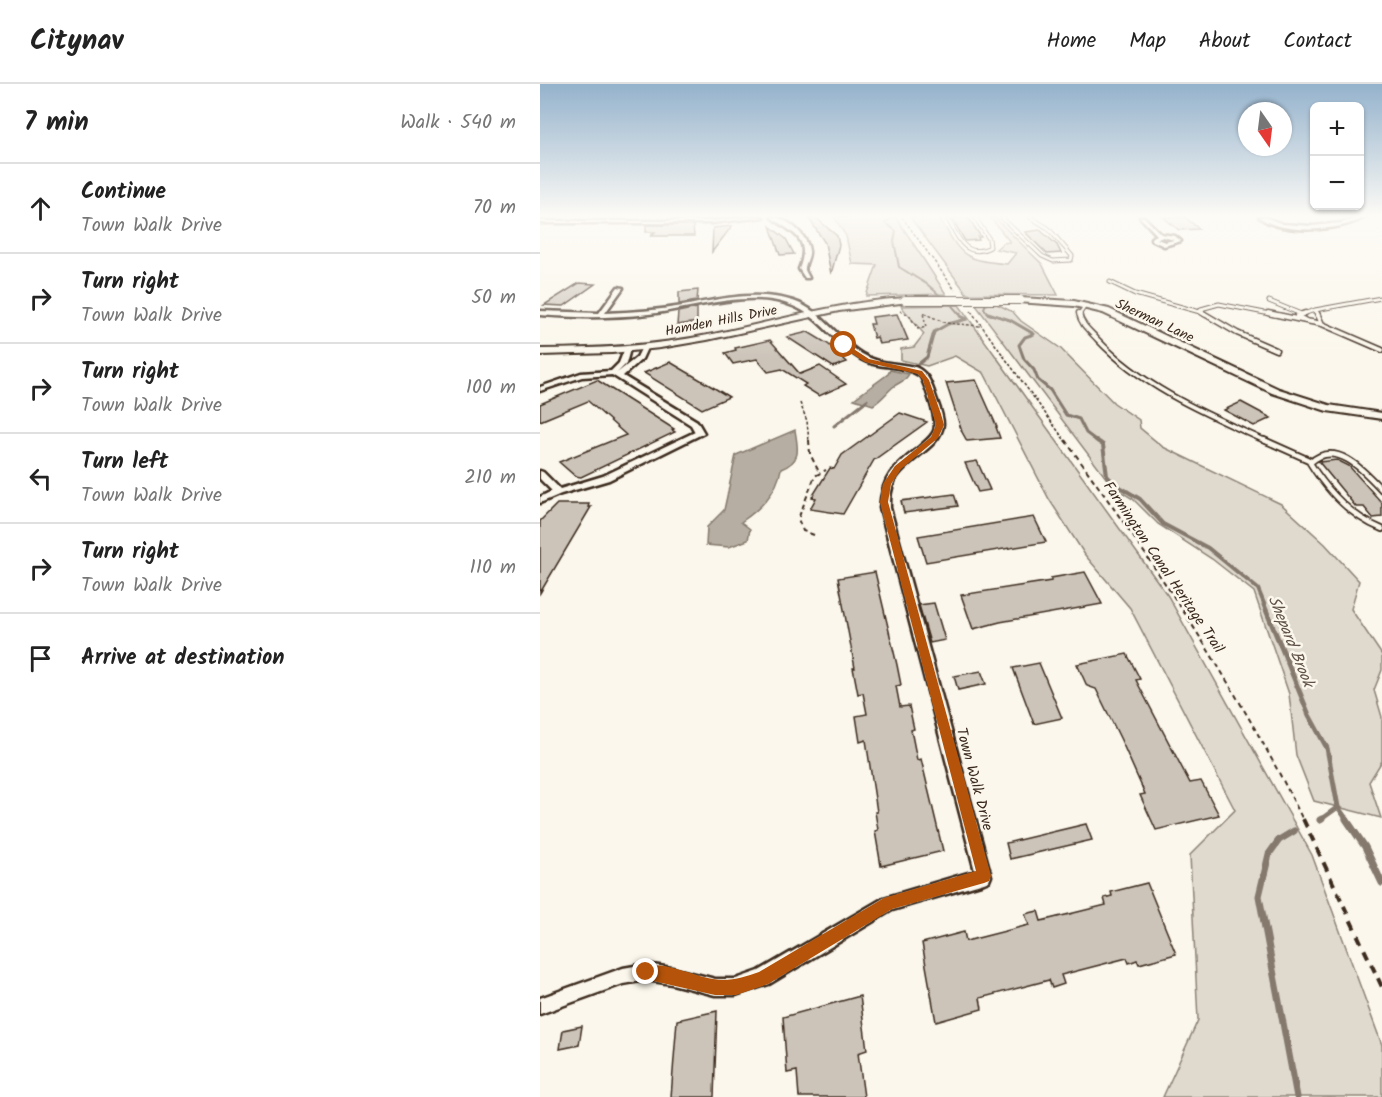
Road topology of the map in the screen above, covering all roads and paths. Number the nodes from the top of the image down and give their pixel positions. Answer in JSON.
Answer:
{"nodes":[{"id":1,"x":804,"y":264,"type":"edge"},
{"id":2,"x":936,"y":264,"type":"edge"},
{"id":3,"x":807,"y":277,"type":"dead end"},
{"id":4,"x":1110,"y":282,"type":"dead end"},
{"id":5,"x":620,"y":288,"type":"dead end"},
{"id":6,"x":958,"y":294,"type":"dead end"},
{"id":7,"x":1381,"y":298,"type":"edge"},
{"id":8,"x":905,"y":300,"type":"joint"},
{"id":9,"x":1269,"y":301,"type":"dead end"},
{"id":10,"x":966,"y":305,"type":"dead end"},
{"id":11,"x":1085,"y":306,"type":"junction"},
{"id":12,"x":895,"y":310,"type":"dead end"},
{"id":13,"x":1316,"y":310,"type":"junction"},
{"id":14,"x":1200,"y":312,"type":"junction"},
{"id":15,"x":540,"y":314,"type":"edge"},
{"id":16,"x":813,"y":314,"type":"junction"},
{"id":17,"x":1301,"y":314,"type":"junction"},
{"id":18,"x":601,"y":315,"type":"junction"},
{"id":19,"x":1306,"y":321,"type":"junction"},
{"id":20,"x":1322,"y":324,"type":"junction"},
{"id":21,"x":980,"y":326,"type":"junction"},
{"id":22,"x":644,"y":348,"type":"junction"},
{"id":23,"x":627,"y":349,"type":"junction"},
{"id":24,"x":1276,"y":350,"type":"dead end"},
{"id":25,"x":1382,"y":350,"type":"edge"},
{"id":26,"x":540,"y":352,"type":"edge"},
{"id":27,"x":616,"y":374,"type":"junction"},
{"id":28,"x":540,"y":389,"type":"edge"},
{"id":29,"x":800,"y":403,"type":"dead end"},
{"id":30,"x":1382,"y":416,"type":"edge"},
{"id":31,"x":1311,"y":461,"type":"junction"},
{"id":32,"x":826,"y":470,"type":"dead end"},
{"id":33,"x":819,"y":472,"type":"junction"},
{"id":34,"x":540,"y":474,"type":"edge"},
{"id":35,"x":1382,"y":490,"type":"edge"},
{"id":36,"x":558,"y":492,"type":"junction"},
{"id":37,"x":540,"y":500,"type":"edge"},
{"id":38,"x":1382,"y":529,"type":"edge"},
{"id":39,"x":814,"y":535,"type":"dead end"},
{"id":40,"x":1382,"y":987,"type":"edge"},
{"id":41,"x":540,"y":1006,"type":"edge"}],
"edges":[{"from":1,"to":3,"type":"street"},
{"from":2,"to":6,"type":"path"},
{"from":4,"to":14,"type":"lane"},
{"from":5,"to":18,"type":"street"},
{"from":7,"to":13,"type":"lane"},
{"from":8,"to":11,"type":"street","name":"Sherman Lane","bridge":true},
{"from":8,"to":16,"type":"street","name":"Hamden Hills Drive"},
{"from":9,"to":17,"type":"lane"},
{"from":10,"to":21,"type":"path","name":"Farmington Canal Heritage Trail"},
{"from":11,"to":30,"type":"street","name":"Sherman Lane"},
{"from":11,"to":31,"type":"lane"},
{"from":12,"to":21,"type":"path"},
{"from":13,"to":17,"type":"lane"},
{"from":13,"to":20,"type":"lane"},
{"from":14,"to":19,"type":"lane"},
{"from":14,"to":24,"type":"lane"},
{"from":15,"to":18,"type":"street"},
{"from":16,"to":18,"type":"street"},
{"from":16,"to":22,"type":"street","name":"Hamden Hills Drive"},
{"from":16,"to":41,"type":"street","name":"Town Walk Drive"},
{"from":17,"to":19,"type":"lane"},
{"from":19,"to":20,"type":"lane"},
{"from":20,"to":25,"type":"lane"},
{"from":21,"to":40,"type":"path","name":"Farmington Canal Heritage Trail"},
{"from":22,"to":23,"type":"street","name":"Hamden Hills Drive"},
{"from":22,"to":27,"type":"street"},
{"from":23,"to":26,"type":"street","name":"Hamden Hills Drive"},
{"from":23,"to":27,"type":"street"},
{"from":27,"to":28,"type":"street"},
{"from":27,"to":36,"type":"street"},
{"from":29,"to":33,"type":"path"},
{"from":31,"to":35,"type":"lane"},
{"from":31,"to":38,"type":"lane"},
{"from":32,"to":33,"type":"path"},
{"from":33,"to":39,"type":"path"},
{"from":34,"to":36,"type":"street"},
{"from":36,"to":37,"type":"street"}]}
